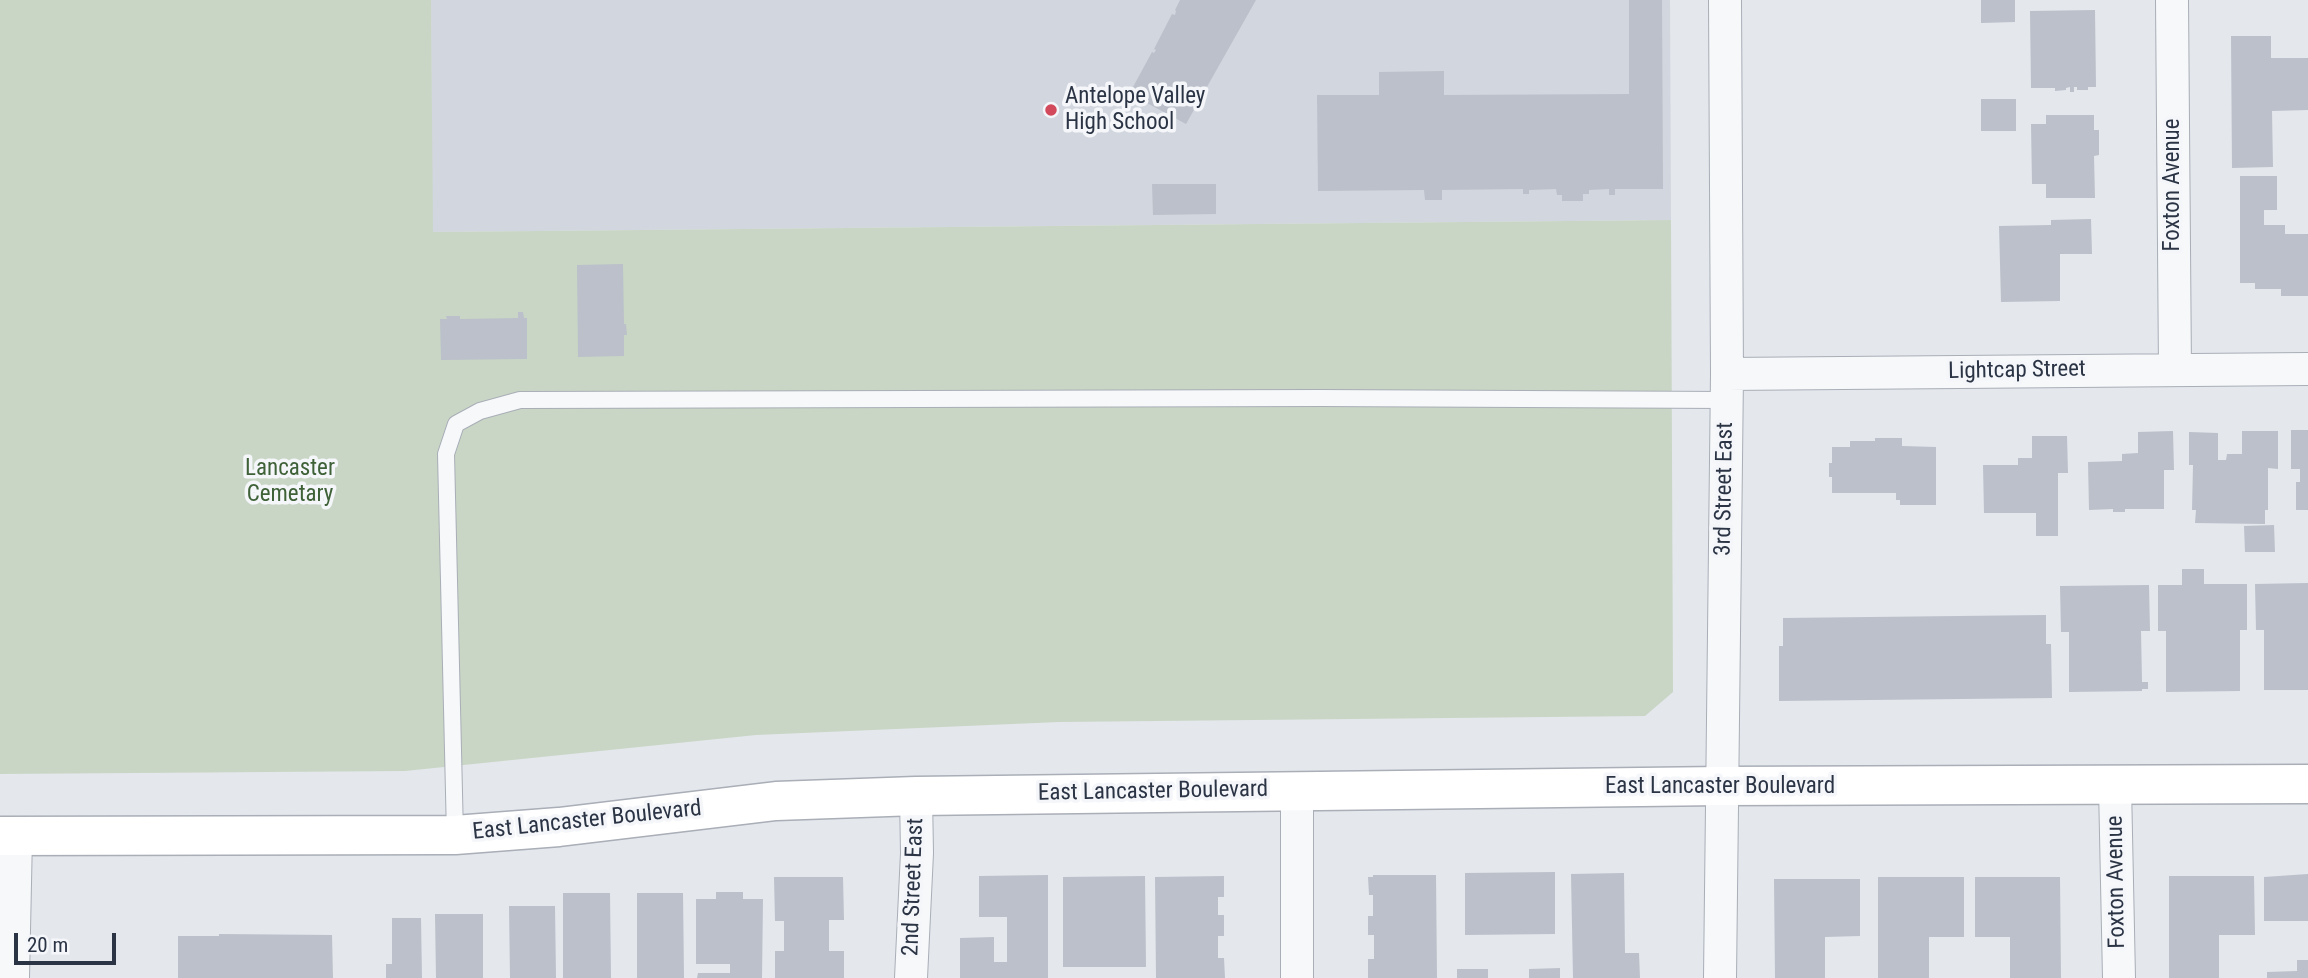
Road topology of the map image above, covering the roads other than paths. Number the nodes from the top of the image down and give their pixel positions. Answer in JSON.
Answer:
{"nodes":[{"id":1,"x":1725,"y":0,"type":"edge"},
{"id":2,"x":2172,"y":0,"type":"edge"},
{"id":3,"x":2308,"y":369,"type":"edge"},
{"id":4,"x":2175,"y":370,"type":"junction"},
{"id":5,"x":1726,"y":387,"type":"junction"},
{"id":6,"x":2308,"y":784,"type":"edge"},
{"id":7,"x":1721,"y":786,"type":"junction"},
{"id":8,"x":2115,"y":786,"type":"junction"},
{"id":9,"x":1297,"y":790,"type":"junction"},
{"id":10,"x":916,"y":796,"type":"junction"},
{"id":11,"x":455,"y":835,"type":"junction"},
{"id":12,"x":8,"y":836,"type":"edge"},
{"id":13,"x":13,"y":978,"type":"edge"},
{"id":14,"x":911,"y":978,"type":"edge"},
{"id":15,"x":1297,"y":978,"type":"edge"},
{"id":16,"x":1720,"y":978,"type":"edge"},
{"id":17,"x":2119,"y":978,"type":"edge"}],
"edges":[{"from":1,"to":5,"type":"street","name":"3rd Street East"},
{"from":2,"to":4,"type":"street","name":"Foxton Avenue"},
{"from":3,"to":4,"type":"street","name":"Lightcap Street"},
{"from":4,"to":5,"type":"street","name":"Lightcap Street"},
{"from":5,"to":7,"type":"street","name":"3rd Street East"},
{"from":5,"to":11,"type":"lane"},
{"from":6,"to":8,"type":"main road","name":"East Lancaster Boulevard"},
{"from":7,"to":8,"type":"main road","name":"East Lancaster Boulevard"},
{"from":7,"to":9,"type":"main road","name":"East Lancaster Boulevard"},
{"from":7,"to":16,"type":"street","name":"3rd Street East"},
{"from":8,"to":17,"type":"street","name":"Foxton Avenue"},
{"from":9,"to":10,"type":"main road","name":"East Lancaster Boulevard"},
{"from":9,"to":15,"type":"street"},
{"from":10,"to":11,"type":"main road","name":"East Lancaster Boulevard"},
{"from":10,"to":14,"type":"street","name":"2nd Street East"},
{"from":11,"to":12,"type":"main road","name":"East Lancaster Boulevard"},
{"from":12,"to":13,"type":"street"}]}
